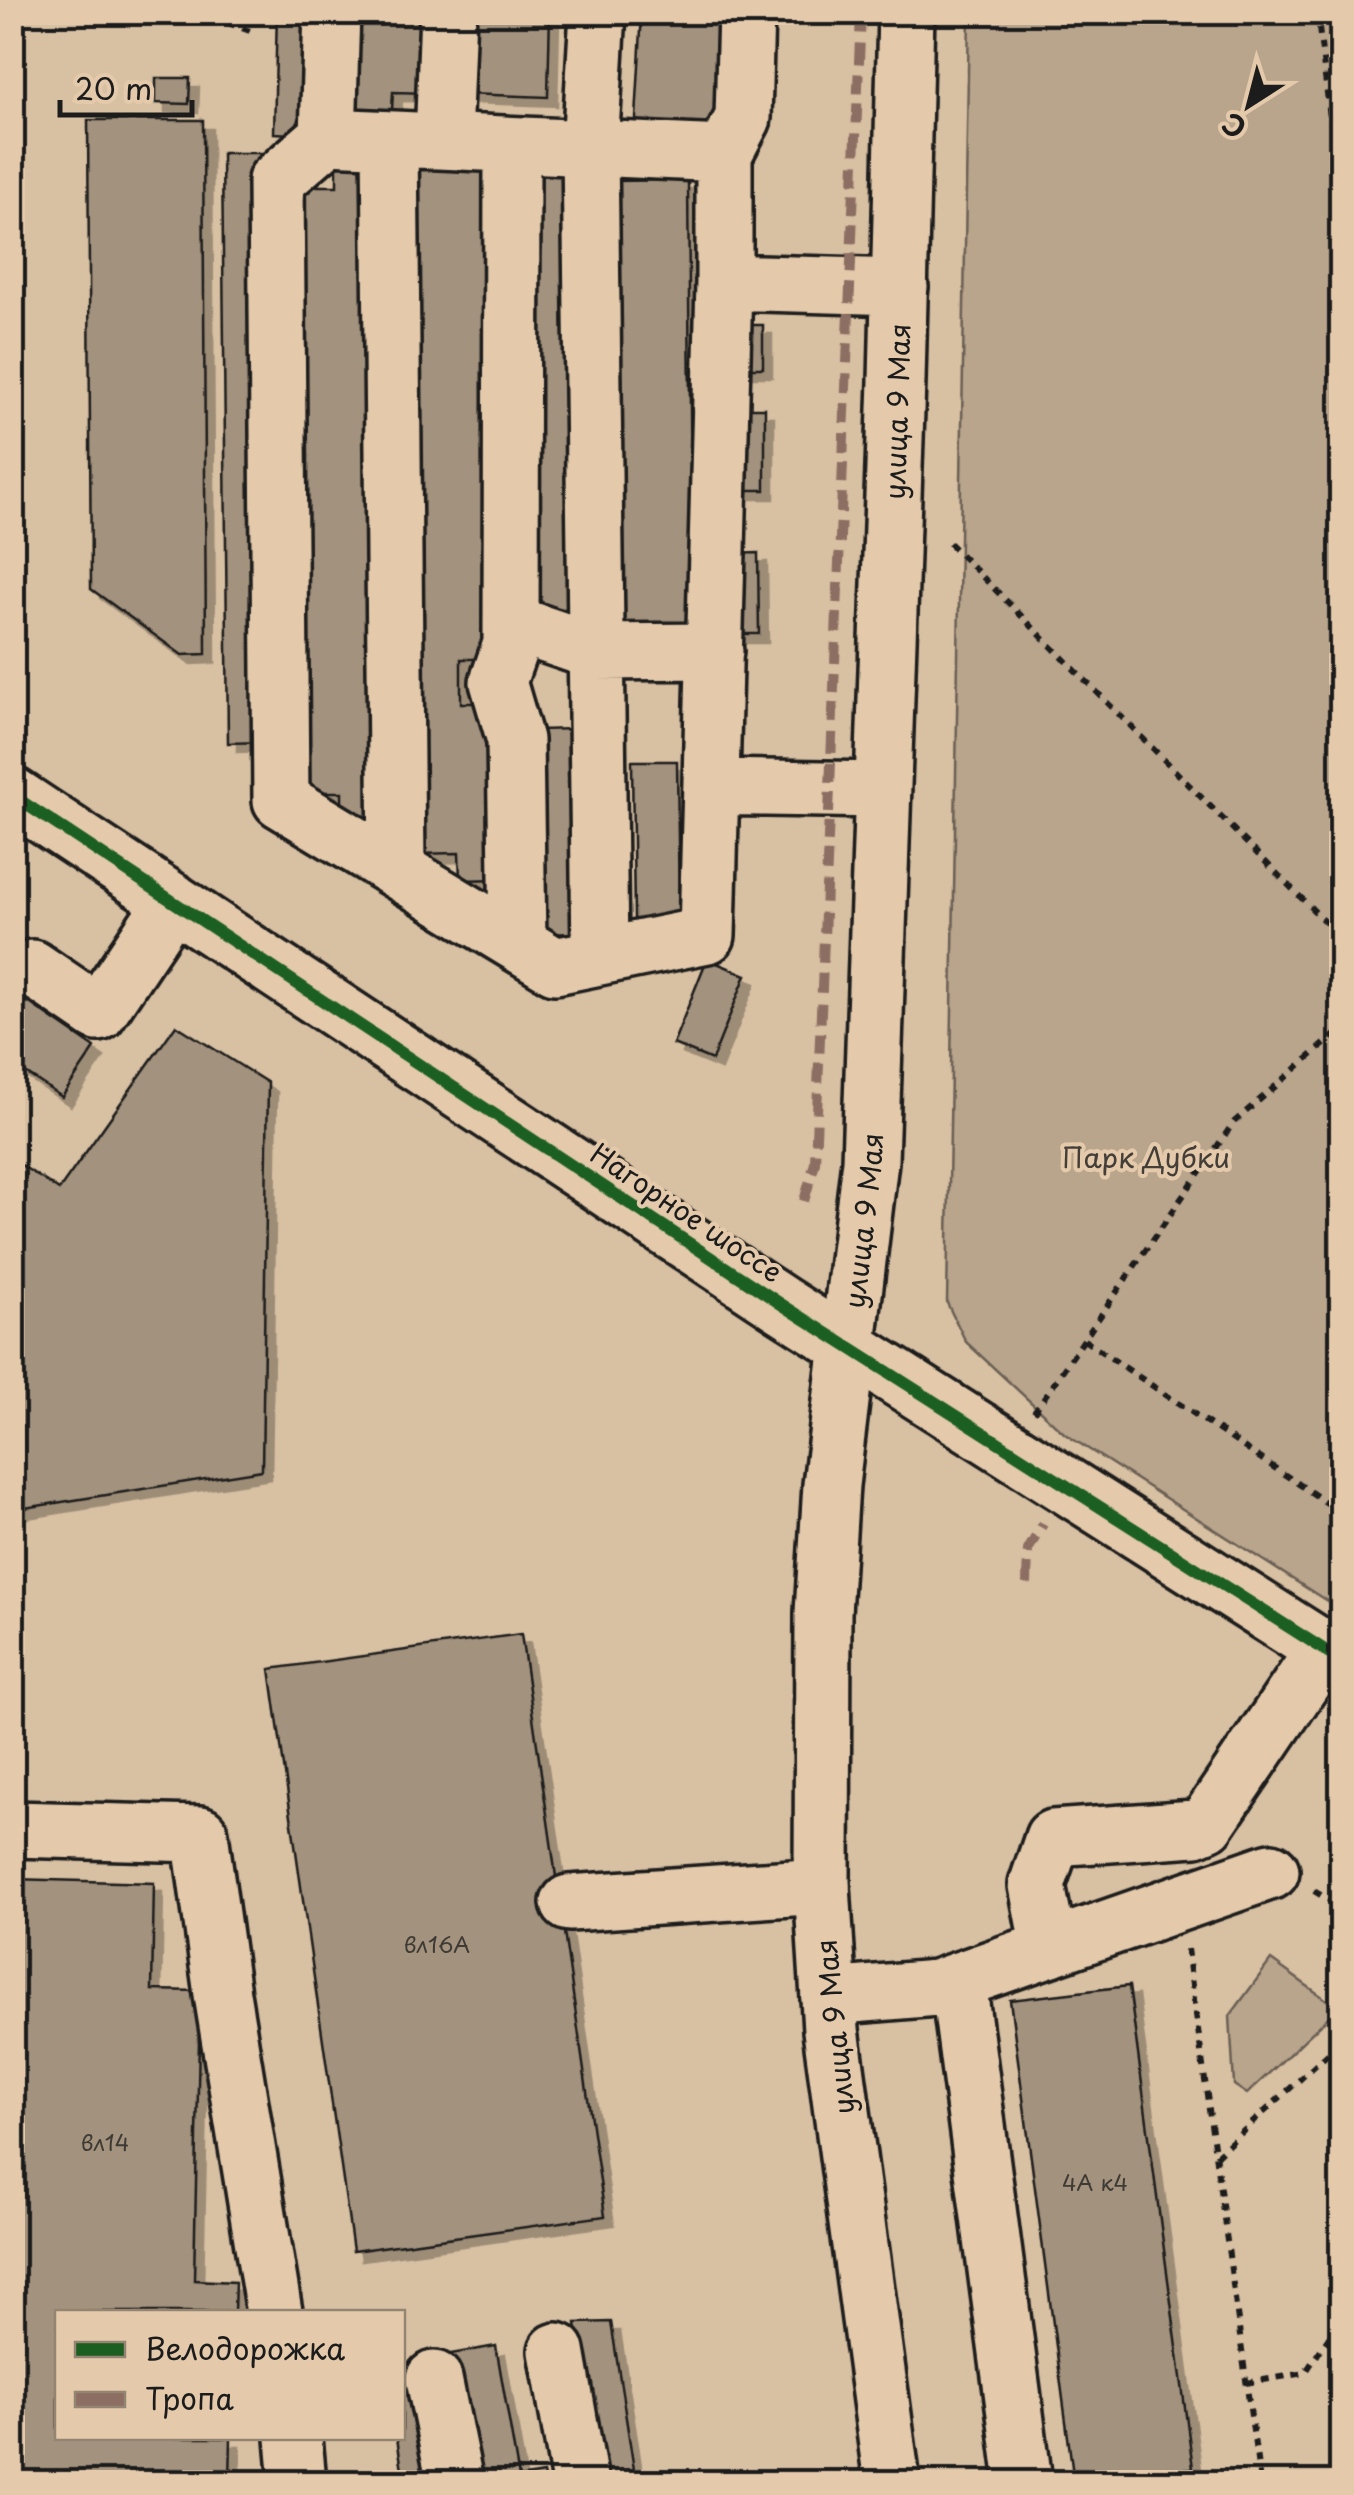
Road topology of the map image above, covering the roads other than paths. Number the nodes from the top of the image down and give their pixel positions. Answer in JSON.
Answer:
{"nodes":[{"id":1,"x":332,"y":12,"type":"edge"},
{"id":2,"x":448,"y":12,"type":"edge"},
{"id":3,"x":598,"y":12,"type":"edge"},
{"id":4,"x":746,"y":12,"type":"edge"},
{"id":5,"x":906,"y":12,"type":"edge"},
{"id":6,"x":328,"y":136,"type":"junction"},
{"id":7,"x":417,"y":140,"type":"junction"},
{"id":8,"x":512,"y":144,"type":"junction"},
{"id":9,"x":590,"y":148,"type":"junction"},
{"id":10,"x":724,"y":154,"type":"junction"},
{"id":11,"x":724,"y":282,"type":"junction"},
{"id":12,"x":900,"y":287,"type":"junction"},
{"id":13,"x":511,"y":623,"type":"junction"},
{"id":14,"x":715,"y":651,"type":"junction"},
{"id":15,"x":596,"y":652,"type":"junction"},
{"id":16,"x":711,"y":787,"type":"junction"},
{"id":17,"x":882,"y":790,"type":"junction"},
{"id":18,"x":12,"y":795,"type":"edge"},
{"id":19,"x":397,"y":870,"type":"junction"},
{"id":20,"x":172,"y":901,"type":"junction"},
{"id":21,"x":518,"y":943,"type":"junction"},
{"id":22,"x":600,"y":956,"type":"junction"},
{"id":23,"x":32,"y":968,"type":"dead end"},
{"id":24,"x":846,"y":1346,"type":"junction"},
{"id":25,"x":1333,"y":1655,"type":"edge"},
{"id":26,"x":12,"y":1829,"type":"edge"},
{"id":27,"x":1271,"y":1871,"type":"dead end"},
{"id":28,"x":822,"y":1886,"type":"junction"},
{"id":29,"x":570,"y":1902,"type":"dead end"},
{"id":30,"x":1049,"y":1949,"type":"junction"},
{"id":31,"x":958,"y":1981,"type":"junction"},
{"id":32,"x":829,"y":1998,"type":"junction"},
{"id":33,"x":274,"y":2310,"type":"edge"},
{"id":34,"x":557,"y":2351,"type":"dead end"},
{"id":35,"x":434,"y":2379,"type":"dead end"},
{"id":36,"x":294,"y":2440,"type":"edge"},
{"id":37,"x":298,"y":2482,"type":"edge"},
{"id":38,"x":454,"y":2482,"type":"edge"},
{"id":39,"x":580,"y":2482,"type":"edge"},
{"id":40,"x":892,"y":2482,"type":"edge"},
{"id":41,"x":1024,"y":2482,"type":"edge"}],
"edges":[{"from":1,"to":6,"type":"main road"},
{"from":2,"to":7,"type":"main road"},
{"from":3,"to":9,"type":"main road"},
{"from":4,"to":10,"type":"main road"},
{"from":5,"to":12,"type":"main road","name":"улица 9 Мая"},
{"from":6,"to":7,"type":"main road"},
{"from":6,"to":19,"type":"main road"},
{"from":7,"to":8,"type":"main road"},
{"from":7,"to":19,"type":"main road"},
{"from":8,"to":9,"type":"main road"},
{"from":8,"to":13,"type":"main road"},
{"from":9,"to":10,"type":"main road"},
{"from":9,"to":15,"type":"main road"},
{"from":10,"to":11,"type":"main road"},
{"from":11,"to":12,"type":"main road"},
{"from":11,"to":14,"type":"main road"},
{"from":12,"to":17,"type":"main road","name":"улица 9 Мая"},
{"from":13,"to":15,"type":"main road"},
{"from":13,"to":21,"type":"main road"},
{"from":14,"to":15,"type":"main road"},
{"from":14,"to":16,"type":"main road"},
{"from":15,"to":22,"type":"main road"},
{"from":16,"to":17,"type":"main road"},
{"from":16,"to":22,"type":"main road"},
{"from":17,"to":24,"type":"main road","name":"улица 9 Мая"},
{"from":18,"to":20,"type":"main road","name":"Нагорное шоссе"},
{"from":19,"to":21,"type":"main road"},
{"from":20,"to":23,"type":"main road"},
{"from":20,"to":24,"type":"main road","name":"Нагорное шоссе"},
{"from":21,"to":22,"type":"main road"},
{"from":24,"to":25,"type":"main road","name":"Нагорное шоссе"},
{"from":24,"to":28,"type":"main road","name":"улица 9 Мая"},
{"from":25,"to":30,"type":"main road"},
{"from":26,"to":33,"type":"main road"},
{"from":27,"to":30,"type":"main road"},
{"from":28,"to":29,"type":"main road"},
{"from":28,"to":32,"type":"main road","name":"улица 9 Мая"},
{"from":30,"to":31,"type":"main road"},
{"from":31,"to":32,"type":"main road"},
{"from":31,"to":41,"type":"main road"},
{"from":32,"to":40,"type":"main road","name":"улица 9 Мая"},
{"from":34,"to":39,"type":"main road"},
{"from":35,"to":38,"type":"main road"},
{"from":36,"to":37,"type":"main road"}]}
